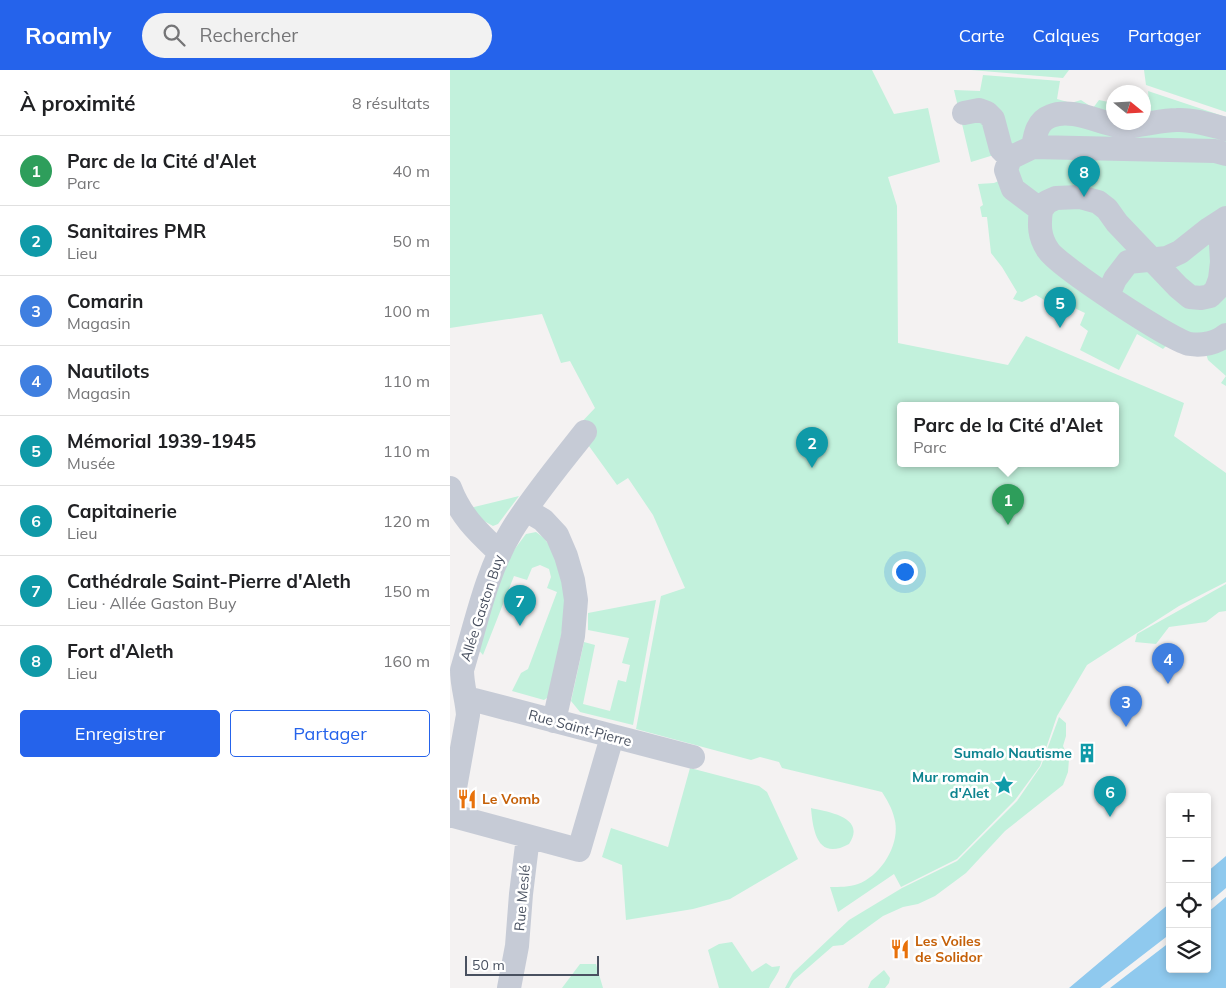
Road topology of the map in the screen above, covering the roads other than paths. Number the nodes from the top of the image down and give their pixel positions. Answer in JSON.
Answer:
{"nodes":[{"id":1,"x":964,"y":113,"type":"dead end"},
{"id":2,"x":1226,"y":129,"type":"edge"},
{"id":3,"x":1033,"y":147,"type":"junction"},
{"id":4,"x":1226,"y":154,"type":"edge"},
{"id":5,"x":1010,"y":158,"type":"junction"},
{"id":6,"x":1041,"y":210,"type":"junction"},
{"id":7,"x":1226,"y":218,"type":"edge"},
{"id":8,"x":1153,"y":260,"type":"junction"},
{"id":9,"x":1108,"y":295,"type":"junction"},
{"id":10,"x":1226,"y":335,"type":"edge"},
{"id":11,"x":584,"y":432,"type":"dead end"},
{"id":12,"x":450,"y":488,"type":"edge"},
{"id":13,"x":526,"y":510,"type":"junction"},
{"id":14,"x":500,"y":553,"type":"junction"},
{"id":15,"x":461,"y":692,"type":"edge"},
{"id":16,"x":554,"y":721,"type":"junction"},
{"id":17,"x":458,"y":732,"type":"edge"},
{"id":18,"x":612,"y":737,"type":"junction"},
{"id":19,"x":694,"y":758,"type":"dead end"},
{"id":20,"x":450,"y":816,"type":"edge"},
{"id":21,"x":528,"y":837,"type":"junction"},
{"id":22,"x":509,"y":988,"type":"edge"}],
"edges":[{"from":1,"to":5,"type":"street"},
{"from":2,"to":3,"type":"street"},
{"from":3,"to":4,"type":"street"},
{"from":3,"to":5,"type":"street"},
{"from":5,"to":6,"type":"street"},
{"from":6,"to":8,"type":"street"},
{"from":6,"to":9,"type":"street"},
{"from":7,"to":8,"type":"street"},
{"from":7,"to":8,"type":"street"},
{"from":8,"to":9,"type":"street"},
{"from":9,"to":10,"type":"street"},
{"from":11,"to":13,"type":"street","name":"Allée Gaston Buy"},
{"from":12,"to":14,"type":"street"},
{"from":13,"to":14,"type":"street","name":"Allée Gaston Buy"},
{"from":13,"to":16,"type":"street"},
{"from":14,"to":15,"type":"street","name":"Allée Gaston Buy"},
{"from":15,"to":16,"type":"street","name":"Rue Saint-Pierre"},
{"from":15,"to":17,"type":"street","name":"Allée Gaston Buy"},
{"from":16,"to":18,"type":"street","name":"Rue Saint-Pierre"},
{"from":17,"to":20,"type":"street","name":"Allée Gaston Buy"},
{"from":18,"to":19,"type":"street","name":"Rue Saint-Pierre"},
{"from":18,"to":21,"type":"street"},
{"from":20,"to":21,"type":"street"},
{"from":21,"to":22,"type":"street","name":"Rue Meslé"}]}
